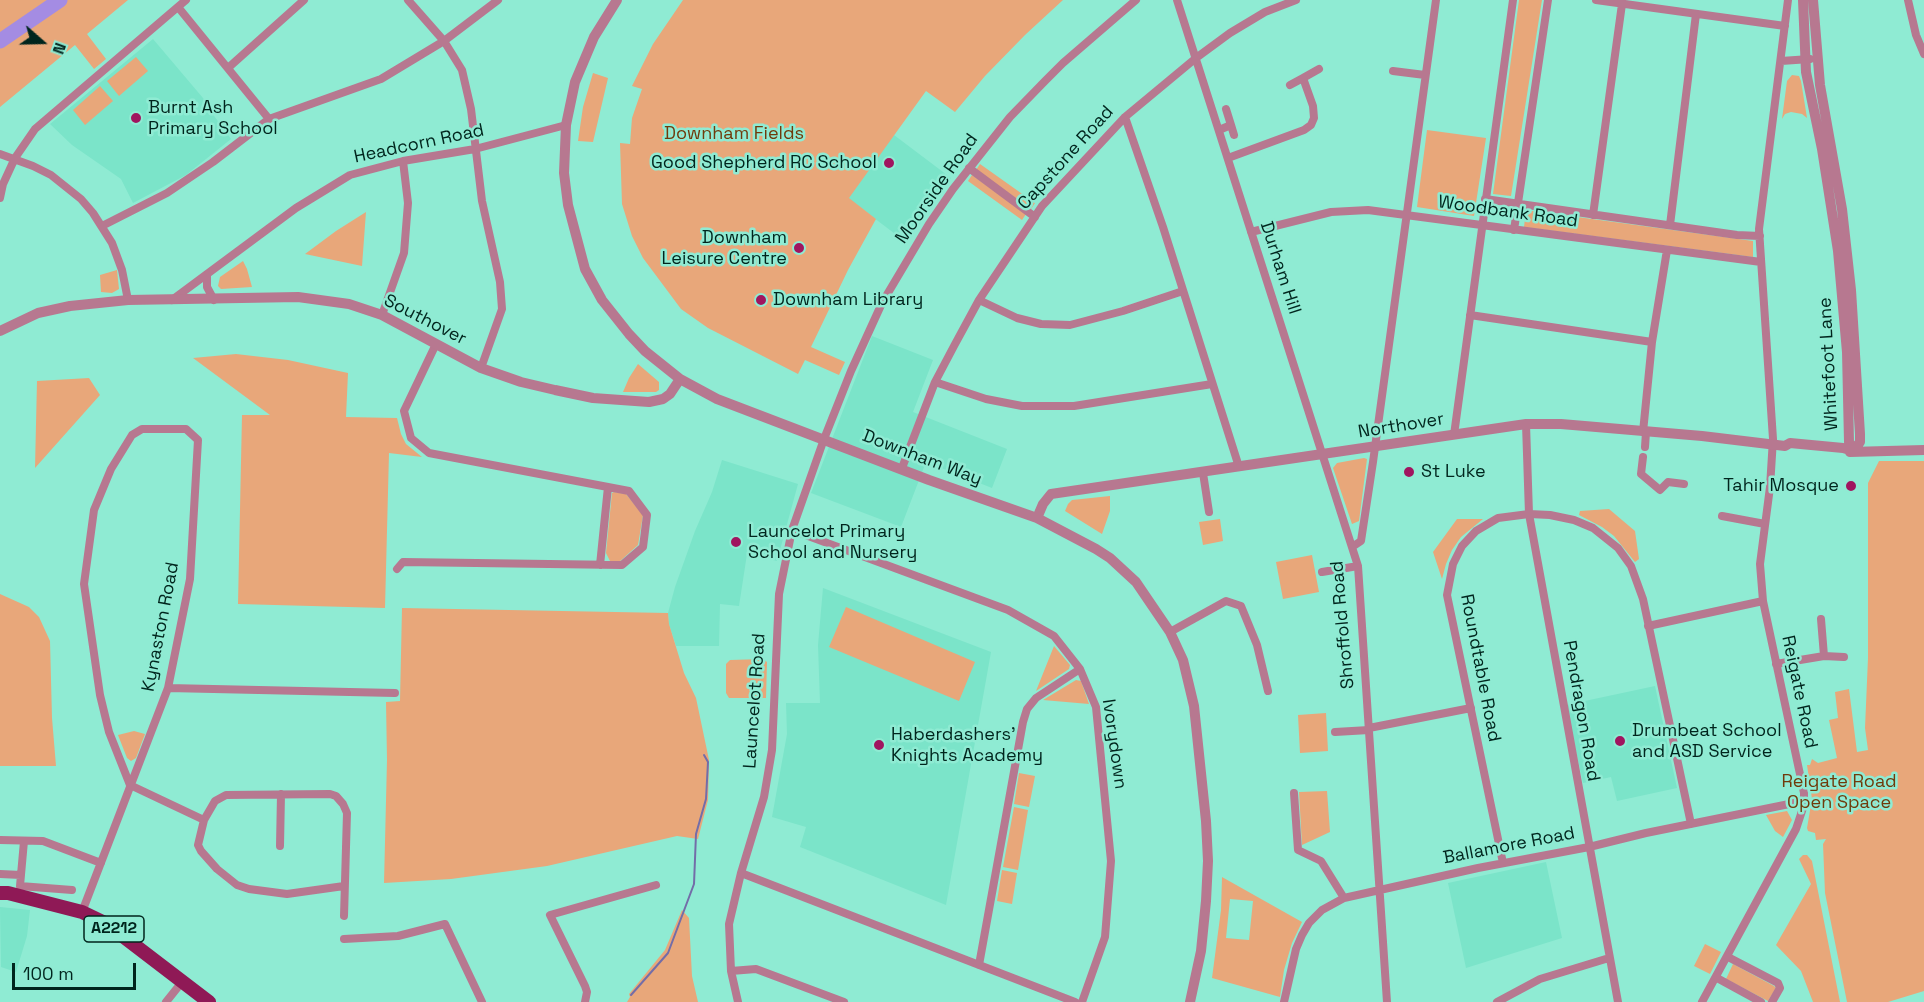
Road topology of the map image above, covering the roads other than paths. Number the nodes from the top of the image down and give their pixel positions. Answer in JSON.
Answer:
{"nodes":[{"id":1,"x":186,"y":0,"type":"edge"},
{"id":2,"x":304,"y":0,"type":"edge"},
{"id":3,"x":408,"y":0,"type":"edge"},
{"id":4,"x":498,"y":0,"type":"edge"},
{"id":5,"x":617,"y":0,"type":"edge"},
{"id":6,"x":1136,"y":0,"type":"edge"},
{"id":7,"x":1177,"y":0,"type":"edge"},
{"id":8,"x":1296,"y":0,"type":"edge"},
{"id":9,"x":1436,"y":0,"type":"edge"},
{"id":10,"x":1513,"y":0,"type":"edge"},
{"id":11,"x":1548,"y":0,"type":"edge"},
{"id":12,"x":1596,"y":0,"type":"edge"},
{"id":13,"x":1788,"y":0,"type":"edge"},
{"id":14,"x":1803,"y":0,"type":"edge"},
{"id":15,"x":1813,"y":0,"type":"edge"},
{"id":16,"x":1908,"y":0,"type":"edge"},
{"id":17,"x":1622,"y":4,"type":"junction"},
{"id":18,"x":178,"y":7,"type":"junction"},
{"id":19,"x":1696,"y":14,"type":"junction"},
{"id":20,"x":1785,"y":26,"type":"junction"},
{"id":21,"x":444,"y":41,"type":"junction"},
{"id":22,"x":1924,"y":54,"type":"edge"},
{"id":23,"x":1196,"y":58,"type":"junction"},
{"id":24,"x":1811,"y":59,"type":"junction"},
{"id":25,"x":1780,"y":61,"type":"junction"},
{"id":26,"x":228,"y":68,"type":"junction"},
{"id":27,"x":1319,"y":69,"type":"dead end"},
{"id":28,"x":1394,"y":71,"type":"dead end"},
{"id":29,"x":1425,"y":75,"type":"junction"},
{"id":30,"x":1303,"y":78,"type":"junction"},
{"id":31,"x":1290,"y":85,"type":"dead end"},
{"id":32,"x":1226,"y":109,"type":"dead end"},
{"id":33,"x":1125,"y":117,"type":"junction"},
{"id":34,"x":269,"y":119,"type":"junction"},
{"id":35,"x":566,"y":125,"type":"junction"},
{"id":36,"x":1231,"y":125,"type":"junction"},
{"id":37,"x":1219,"y":130,"type":"junction"},
{"id":38,"x":1234,"y":135,"type":"dead end"},
{"id":39,"x":475,"y":149,"type":"junction"},
{"id":40,"x":0,"y":154,"type":"edge"},
{"id":41,"x":15,"y":158,"type":"junction"},
{"id":42,"x":1228,"y":158,"type":"junction"},
{"id":43,"x":403,"y":161,"type":"junction"},
{"id":44,"x":969,"y":168,"type":"junction"},
{"id":45,"x":0,"y":198,"type":"edge"},
{"id":46,"x":1485,"y":199,"type":"junction"},
{"id":47,"x":1518,"y":204,"type":"junction"},
{"id":48,"x":1406,"y":215,"type":"junction"},
{"id":49,"x":1593,"y":215,"type":"junction"},
{"id":50,"x":1035,"y":216,"type":"junction"},
{"id":51,"x":1481,"y":225,"type":"junction"},
{"id":52,"x":1670,"y":225,"type":"junction"},
{"id":53,"x":102,"y":226,"type":"junction"},
{"id":54,"x":1514,"y":230,"type":"junction"},
{"id":55,"x":1251,"y":232,"type":"junction"},
{"id":56,"x":1760,"y":236,"type":"junction"},
{"id":57,"x":1667,"y":250,"type":"junction"},
{"id":58,"x":1761,"y":262,"type":"junction"},
{"id":59,"x":207,"y":275,"type":"junction"},
{"id":60,"x":1183,"y":291,"type":"junction"},
{"id":61,"x":128,"y":300,"type":"junction"},
{"id":62,"x":214,"y":300,"type":"junction"},
{"id":63,"x":979,"y":300,"type":"junction"},
{"id":64,"x":171,"y":301,"type":"junction"},
{"id":65,"x":382,"y":315,"type":"junction"},
{"id":66,"x":1470,"y":315,"type":"junction"},
{"id":67,"x":0,"y":331,"type":"edge"},
{"id":68,"x":1652,"y":342,"type":"junction"},
{"id":69,"x":436,"y":344,"type":"junction"},
{"id":70,"x":481,"y":368,"type":"junction"},
{"id":71,"x":680,"y":379,"type":"junction"},
{"id":72,"x":935,"y":382,"type":"junction"},
{"id":73,"x":1212,"y":384,"type":"junction"},
{"id":74,"x":1526,"y":424,"type":"junction"},
{"id":75,"x":1645,"y":432,"type":"junction"},
{"id":76,"x":1454,"y":435,"type":"junction"},
{"id":77,"x":824,"y":439,"type":"junction"},
{"id":78,"x":1773,"y":445,"type":"junction"},
{"id":79,"x":1374,"y":447,"type":"junction"},
{"id":80,"x":1645,"y":447,"type":"dead end"},
{"id":81,"x":1924,"y":450,"type":"edge"},
{"id":82,"x":1853,"y":452,"type":"junction"},
{"id":83,"x":1323,"y":455,"type":"junction"},
{"id":84,"x":1643,"y":457,"type":"dead end"},
{"id":85,"x":1239,"y":467,"type":"junction"},
{"id":86,"x":902,"y":468,"type":"junction"},
{"id":87,"x":1203,"y":473,"type":"junction"},
{"id":88,"x":1684,"y":484,"type":"dead end"},
{"id":89,"x":608,"y":487,"type":"junction"},
{"id":90,"x":1209,"y":512,"type":"dead end"},
{"id":91,"x":1528,"y":514,"type":"junction"},
{"id":92,"x":1722,"y":516,"type":"dead end"},
{"id":93,"x":1036,"y":518,"type":"junction"},
{"id":94,"x":1765,"y":524,"type":"junction"},
{"id":95,"x":792,"y":530,"type":"junction"},
{"id":96,"x":1352,"y":547,"type":"junction"},
{"id":97,"x":600,"y":565,"type":"junction"},
{"id":98,"x":1358,"y":566,"type":"junction"},
{"id":99,"x":397,"y":569,"type":"dead end"},
{"id":100,"x":1322,"y":572,"type":"dead end"},
{"id":101,"x":1763,"y":601,"type":"junction"},
{"id":102,"x":1821,"y":619,"type":"dead end"},
{"id":103,"x":1648,"y":626,"type":"junction"},
{"id":104,"x":1170,"y":632,"type":"junction"},
{"id":105,"x":1824,"y":656,"type":"junction"},
{"id":106,"x":1844,"y":657,"type":"dead end"},
{"id":107,"x":1776,"y":664,"type":"junction"},
{"id":108,"x":1080,"y":669,"type":"junction"},
{"id":109,"x":168,"y":688,"type":"junction"},
{"id":110,"x":1268,"y":691,"type":"dead end"},
{"id":111,"x":395,"y":693,"type":"dead end"},
{"id":112,"x":1470,"y":708,"type":"junction"},
{"id":113,"x":1369,"y":729,"type":"junction"},
{"id":114,"x":1335,"y":732,"type":"dead end"},
{"id":115,"x":130,"y":785,"type":"junction"},
{"id":116,"x":1294,"y":793,"type":"dead end"},
{"id":117,"x":280,"y":794,"type":"junction"},
{"id":118,"x":1804,"y":801,"type":"junction"},
{"id":119,"x":204,"y":820,"type":"junction"},
{"id":120,"x":1690,"y":824,"type":"junction"},
{"id":121,"x":0,"y":840,"type":"edge"},
{"id":122,"x":24,"y":841,"type":"junction"},
{"id":123,"x":280,"y":846,"type":"dead end"},
{"id":124,"x":1589,"y":847,"type":"junction"},
{"id":125,"x":101,"y":863,"type":"junction"},
{"id":126,"x":1503,"y":863,"type":"junction"},
{"id":127,"x":741,"y":873,"type":"junction"},
{"id":128,"x":0,"y":874,"type":"edge"},
{"id":129,"x":21,"y":875,"type":"junction"},
{"id":130,"x":656,"y":885,"type":"dead end"},
{"id":131,"x":344,"y":886,"type":"junction"},
{"id":132,"x":72,"y":890,"type":"dead end"},
{"id":133,"x":1379,"y":891,"type":"junction"},
{"id":134,"x":0,"y":893,"type":"edge"},
{"id":135,"x":1344,"y":898,"type":"junction"},
{"id":136,"x":82,"y":912,"type":"junction"},
{"id":137,"x":344,"y":916,"type":"dead end"},
{"id":138,"x":344,"y":939,"type":"dead end"},
{"id":139,"x":1728,"y":957,"type":"junction"},
{"id":140,"x":1609,"y":958,"type":"junction"},
{"id":141,"x":980,"y":965,"type":"junction"},
{"id":142,"x":731,"y":971,"type":"junction"},
{"id":143,"x":1717,"y":978,"type":"junction"},
{"id":144,"x":182,"y":982,"type":"junction"},
{"id":145,"x":166,"y":1002,"type":"edge"},
{"id":146,"x":209,"y":1002,"type":"edge"},
{"id":147,"x":482,"y":1002,"type":"edge"},
{"id":148,"x":585,"y":1002,"type":"edge"},
{"id":149,"x":738,"y":1002,"type":"edge"},
{"id":150,"x":844,"y":1002,"type":"edge"},
{"id":151,"x":1075,"y":1002,"type":"edge"},
{"id":152,"x":1082,"y":1002,"type":"edge"},
{"id":153,"x":1190,"y":1002,"type":"edge"},
{"id":154,"x":1284,"y":1002,"type":"edge"},
{"id":155,"x":1387,"y":1002,"type":"edge"},
{"id":156,"x":1497,"y":1002,"type":"edge"},
{"id":157,"x":1618,"y":1002,"type":"edge"},
{"id":158,"x":1702,"y":1002,"type":"edge"},
{"id":159,"x":1761,"y":1002,"type":"edge"},
{"id":160,"x":1772,"y":1002,"type":"edge"}],
"edges":[{"from":1,"to":18,"type":"street"},
{"from":2,"to":26,"type":"street"},
{"from":3,"to":21,"type":"street"},
{"from":4,"to":21,"type":"street"},
{"from":5,"to":35,"type":"street","name":"Downham Way"},
{"from":6,"to":44,"type":"street","name":"Moorside Road"},
{"from":7,"to":23,"type":"street","name":"Durham Hill"},
{"from":8,"to":23,"type":"street","name":"Capstone Road"},
{"from":9,"to":29,"type":"street","name":"Shroffold Road"},
{"from":10,"to":46,"type":"street"},
{"from":11,"to":47,"type":"street"},
{"from":12,"to":17,"type":"street"},
{"from":13,"to":20,"type":"street","name":"Reigate Road"},
{"from":14,"to":24,"type":"street","name":"Whitefoot Lane"},
{"from":15,"to":24,"type":"street","name":"Whitefoot Lane"},
{"from":16,"to":22,"type":"street"},
{"from":17,"to":19,"type":"street"},
{"from":17,"to":49,"type":"street"},
{"from":18,"to":26,"type":"street"},
{"from":18,"to":41,"type":"street"},
{"from":19,"to":20,"type":"street"},
{"from":19,"to":52,"type":"street"},
{"from":20,"to":25,"type":"street","name":"Reigate Road"},
{"from":21,"to":34,"type":"street"},
{"from":21,"to":39,"type":"street"},
{"from":23,"to":33,"type":"street","name":"Capstone Road"},
{"from":23,"to":37,"type":"street","name":"Durham Hill"},
{"from":24,"to":25,"type":"street"},
{"from":24,"to":82,"type":"street","name":"Whitefoot Lane"},
{"from":25,"to":56,"type":"street","name":"Reigate Road"},
{"from":26,"to":34,"type":"street"},
{"from":27,"to":30,"type":"street"},
{"from":28,"to":29,"type":"street"},
{"from":29,"to":48,"type":"street","name":"Shroffold Road"},
{"from":30,"to":31,"type":"street"},
{"from":30,"to":42,"type":"street"},
{"from":32,"to":36,"type":"street"},
{"from":33,"to":50,"type":"street","name":"Capstone Road"},
{"from":33,"to":60,"type":"street"},
{"from":34,"to":53,"type":"street"},
{"from":35,"to":39,"type":"street","name":"Headcorn Road"},
{"from":35,"to":71,"type":"street","name":"Downham Way"},
{"from":36,"to":37,"type":"street"},
{"from":36,"to":38,"type":"street"},
{"from":37,"to":42,"type":"street","name":"Durham Hill"},
{"from":39,"to":43,"type":"street","name":"Headcorn Road"},
{"from":39,"to":70,"type":"street"},
{"from":40,"to":41,"type":"street"},
{"from":41,"to":45,"type":"street"},
{"from":41,"to":53,"type":"street"},
{"from":42,"to":55,"type":"street","name":"Durham Hill"},
{"from":43,"to":59,"type":"street","name":"Headcorn Road"},
{"from":43,"to":65,"type":"street"},
{"from":44,"to":50,"type":"street"},
{"from":44,"to":77,"type":"street","name":"Moorside Road"},
{"from":46,"to":47,"type":"street","name":"Woodbank Road"},
{"from":46,"to":51,"type":"street"},
{"from":47,"to":49,"type":"street","name":"Woodbank Road"},
{"from":47,"to":54,"type":"street"},
{"from":48,"to":51,"type":"street","name":"Woodbank Road"},
{"from":48,"to":55,"type":"street","name":"Woodbank Road"},
{"from":48,"to":79,"type":"street","name":"Shroffold Road"},
{"from":49,"to":52,"type":"street","name":"Woodbank Road"},
{"from":50,"to":63,"type":"street","name":"Capstone Road"},
{"from":51,"to":54,"type":"street","name":"Woodbank Road"},
{"from":51,"to":66,"type":"street"},
{"from":52,"to":56,"type":"street","name":"Woodbank Road"},
{"from":53,"to":61,"type":"street"},
{"from":54,"to":57,"type":"street","name":"Woodbank Road"},
{"from":55,"to":83,"type":"street","name":"Durham Hill"},
{"from":56,"to":58,"type":"street","name":"Reigate Road"},
{"from":57,"to":58,"type":"street","name":"Woodbank Road"},
{"from":57,"to":68,"type":"street"},
{"from":58,"to":78,"type":"street","name":"Reigate Road"},
{"from":59,"to":62,"type":"street"},
{"from":59,"to":64,"type":"street","name":"Headcorn Road"},
{"from":60,"to":63,"type":"street"},
{"from":60,"to":73,"type":"street"},
{"from":61,"to":64,"type":"street","name":"Southover"},
{"from":61,"to":67,"type":"street","name":"Southover"},
{"from":62,"to":64,"type":"street","name":"Southover"},
{"from":62,"to":65,"type":"street","name":"Southover"},
{"from":63,"to":72,"type":"street","name":"Capstone Road"},
{"from":65,"to":69,"type":"street","name":"Southover"},
{"from":66,"to":68,"type":"street"},
{"from":66,"to":76,"type":"street"},
{"from":68,"to":75,"type":"street"},
{"from":69,"to":70,"type":"street","name":"Southover"},
{"from":69,"to":89,"type":"street"},
{"from":70,"to":71,"type":"street","name":"Southover"},
{"from":71,"to":77,"type":"street","name":"Downham Way"},
{"from":72,"to":73,"type":"street"},
{"from":72,"to":86,"type":"street","name":"Capstone Road"},
{"from":73,"to":85,"type":"street"},
{"from":74,"to":75,"type":"street","name":"Northover"},
{"from":74,"to":76,"type":"street","name":"Northover"},
{"from":74,"to":91,"type":"street","name":"Pendragon Road"},
{"from":75,"to":78,"type":"street","name":"Northover"},
{"from":75,"to":80,"type":"street"},
{"from":76,"to":79,"type":"street","name":"Northover"},
{"from":77,"to":86,"type":"street","name":"Downham Way"},
{"from":77,"to":95,"type":"street","name":"Launcelot Road"},
{"from":78,"to":82,"type":"street","name":"Northover"},
{"from":78,"to":94,"type":"street","name":"Reigate Road"},
{"from":79,"to":83,"type":"street","name":"Northover"},
{"from":79,"to":96,"type":"street","name":"Shroffold Road"},
{"from":81,"to":82,"type":"street","name":"Northover"},
{"from":83,"to":85,"type":"street","name":"Northover"},
{"from":83,"to":96,"type":"street","name":"Durham Hill"},
{"from":84,"to":88,"type":"street"},
{"from":85,"to":87,"type":"street","name":"Northover"},
{"from":86,"to":93,"type":"street","name":"Downham Way"},
{"from":87,"to":90,"type":"street"},
{"from":87,"to":93,"type":"street","name":"Northover"},
{"from":89,"to":97,"type":"street"},
{"from":89,"to":97,"type":"street"},
{"from":91,"to":103,"type":"street","name":"Roundtable Road"},
{"from":91,"to":112,"type":"street","name":"Roundtable Road"},
{"from":91,"to":124,"type":"street","name":"Pendragon Road"},
{"from":92,"to":94,"type":"street"},
{"from":93,"to":104,"type":"street","name":"Downham Way"},
{"from":94,"to":101,"type":"street","name":"Reigate Road"},
{"from":95,"to":108,"type":"street","name":"Ivorydown"},
{"from":95,"to":127,"type":"street","name":"Launcelot Road"},
{"from":96,"to":98,"type":"street","name":"Shroffold Road"},
{"from":97,"to":99,"type":"street"},
{"from":98,"to":100,"type":"street"},
{"from":98,"to":113,"type":"street","name":"Shroffold Road"},
{"from":101,"to":103,"type":"street"},
{"from":101,"to":107,"type":"street","name":"Reigate Road"},
{"from":102,"to":105,"type":"street"},
{"from":103,"to":120,"type":"street","name":"Roundtable Road"},
{"from":104,"to":110,"type":"street"},
{"from":104,"to":153,"type":"street","name":"Downham Way"},
{"from":105,"to":106,"type":"street"},
{"from":105,"to":107,"type":"street"},
{"from":107,"to":118,"type":"street","name":"Reigate Road"},
{"from":108,"to":141,"type":"street"},
{"from":108,"to":152,"type":"street","name":"Ivorydown"},
{"from":109,"to":111,"type":"street"},
{"from":109,"to":115,"type":"street","name":"Kynaston Road"},
{"from":109,"to":115,"type":"street","name":"Kynaston Road"},
{"from":112,"to":113,"type":"street"},
{"from":112,"to":126,"type":"street","name":"Roundtable Road"},
{"from":113,"to":114,"type":"street"},
{"from":113,"to":133,"type":"street","name":"Shroffold Road"},
{"from":115,"to":119,"type":"street"},
{"from":115,"to":125,"type":"street","name":"Kynaston Road"},
{"from":116,"to":135,"type":"street"},
{"from":117,"to":119,"type":"street"},
{"from":117,"to":123,"type":"street"},
{"from":117,"to":131,"type":"street"},
{"from":118,"to":120,"type":"street","name":"Ballamore Road"},
{"from":118,"to":139,"type":"street","name":"Reigate Road"},
{"from":119,"to":131,"type":"street"},
{"from":120,"to":124,"type":"street","name":"Ballamore Road"},
{"from":121,"to":122,"type":"street"},
{"from":122,"to":125,"type":"street"},
{"from":122,"to":129,"type":"street"},
{"from":124,"to":126,"type":"street","name":"Ballamore Road"},
{"from":124,"to":140,"type":"street","name":"Pendragon Road"},
{"from":125,"to":136,"type":"street","name":"Kynaston Road"},
{"from":126,"to":133,"type":"street","name":"Ballamore Road"},
{"from":127,"to":141,"type":"street"},
{"from":127,"to":142,"type":"street","name":"Launcelot Road"},
{"from":128,"to":129,"type":"street"},
{"from":129,"to":132,"type":"street"},
{"from":130,"to":148,"type":"street"},
{"from":131,"to":137,"type":"street"},
{"from":133,"to":135,"type":"street","name":"Ballamore Road"},
{"from":133,"to":155,"type":"street","name":"Shroffold Road"},
{"from":134,"to":136,"type":"main road","number":"A2212"},
{"from":135,"to":154,"type":"street","name":"Ballamore Road"},
{"from":136,"to":144,"type":"main road","number":"A2212"},
{"from":138,"to":147,"type":"street"},
{"from":139,"to":143,"type":"street","name":"Reigate Road"},
{"from":139,"to":160,"type":"street"},
{"from":140,"to":156,"type":"street"},
{"from":140,"to":157,"type":"street","name":"Pendragon Road"},
{"from":141,"to":151,"type":"street"},
{"from":142,"to":149,"type":"street","name":"Launcelot Road"},
{"from":142,"to":150,"type":"street"},
{"from":143,"to":158,"type":"street","name":"Reigate Road"},
{"from":143,"to":159,"type":"street"},
{"from":144,"to":145,"type":"street"},
{"from":144,"to":146,"type":"main road","number":"A2212"}]}
